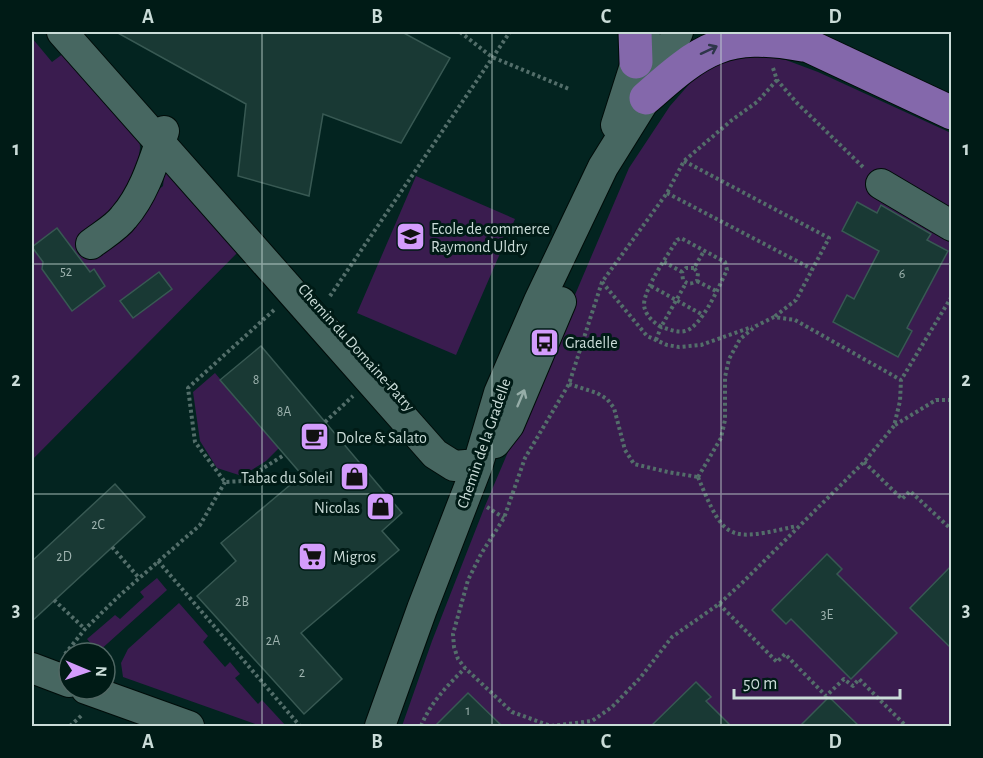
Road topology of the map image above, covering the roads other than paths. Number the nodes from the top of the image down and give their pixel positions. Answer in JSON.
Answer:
{"nodes":[{"id":1,"x":62,"y":32,"type":"edge"},
{"id":2,"x":77,"y":32,"type":"edge"},
{"id":3,"x":649,"y":32,"type":"edge"},
{"id":4,"x":678,"y":32,"type":"edge"},
{"id":5,"x":636,"y":47,"type":"edge"},
{"id":6,"x":774,"y":47,"type":"edge"},
{"id":7,"x":811,"y":47,"type":"junction"},
{"id":8,"x":646,"y":98,"type":"junction"},
{"id":9,"x":951,"y":113,"type":"edge"},
{"id":10,"x":162,"y":137,"type":"junction"},
{"id":11,"x":603,"y":167,"type":"junction"},
{"id":12,"x":881,"y":184,"type":"road end"},
{"id":13,"x":951,"y":226,"type":"edge"},
{"id":14,"x":90,"y":244,"type":"dead end"},
{"id":15,"x":478,"y":464,"type":"junction"},
{"id":16,"x":32,"y":668,"type":"edge"},
{"id":17,"x":57,"y":670,"type":"edge"},
{"id":18,"x":107,"y":701,"type":"edge"},
{"id":19,"x":138,"y":719,"type":"edge"},
{"id":20,"x":189,"y":726,"type":"edge"},
{"id":21,"x":380,"y":726,"type":"edge"}],
"edges":[{"from":1,"to":10,"type":"street","name":"Chemin du Domaine-Patry"},
{"from":2,"to":10,"type":"street","name":"Chemin du Domaine-Patry"},
{"from":3,"to":5,"type":"street","name":"Chemin de la Gradelle"},
{"from":4,"to":8,"type":"street","name":"Chemin de la Gradelle"},
{"from":5,"to":11,"type":"street","name":"Chemin de la Gradelle"},
{"from":6,"to":7,"type":"main road"},
{"from":8,"to":7,"type":"main road","one_way":true},
{"from":7,"to":9,"type":"main road"},
{"from":8,"to":11,"type":"street","name":"Chemin de la Gradelle"},
{"from":10,"to":14,"type":"street"},
{"from":10,"to":15,"type":"street","name":"Chemin du Domaine-Patry"},
{"from":10,"to":15,"type":"street","name":"Chemin du Domaine-Patry"},
{"from":11,"to":15,"type":"street","name":"Chemin de la Gradelle"},
{"from":12,"to":13,"type":"street"},
{"from":15,"to":21,"type":"street","name":"Chemin de la Gradelle"},
{"from":16,"to":17,"type":"street"},
{"from":18,"to":19,"type":"street"},
{"from":19,"to":20,"type":"street"}]}
